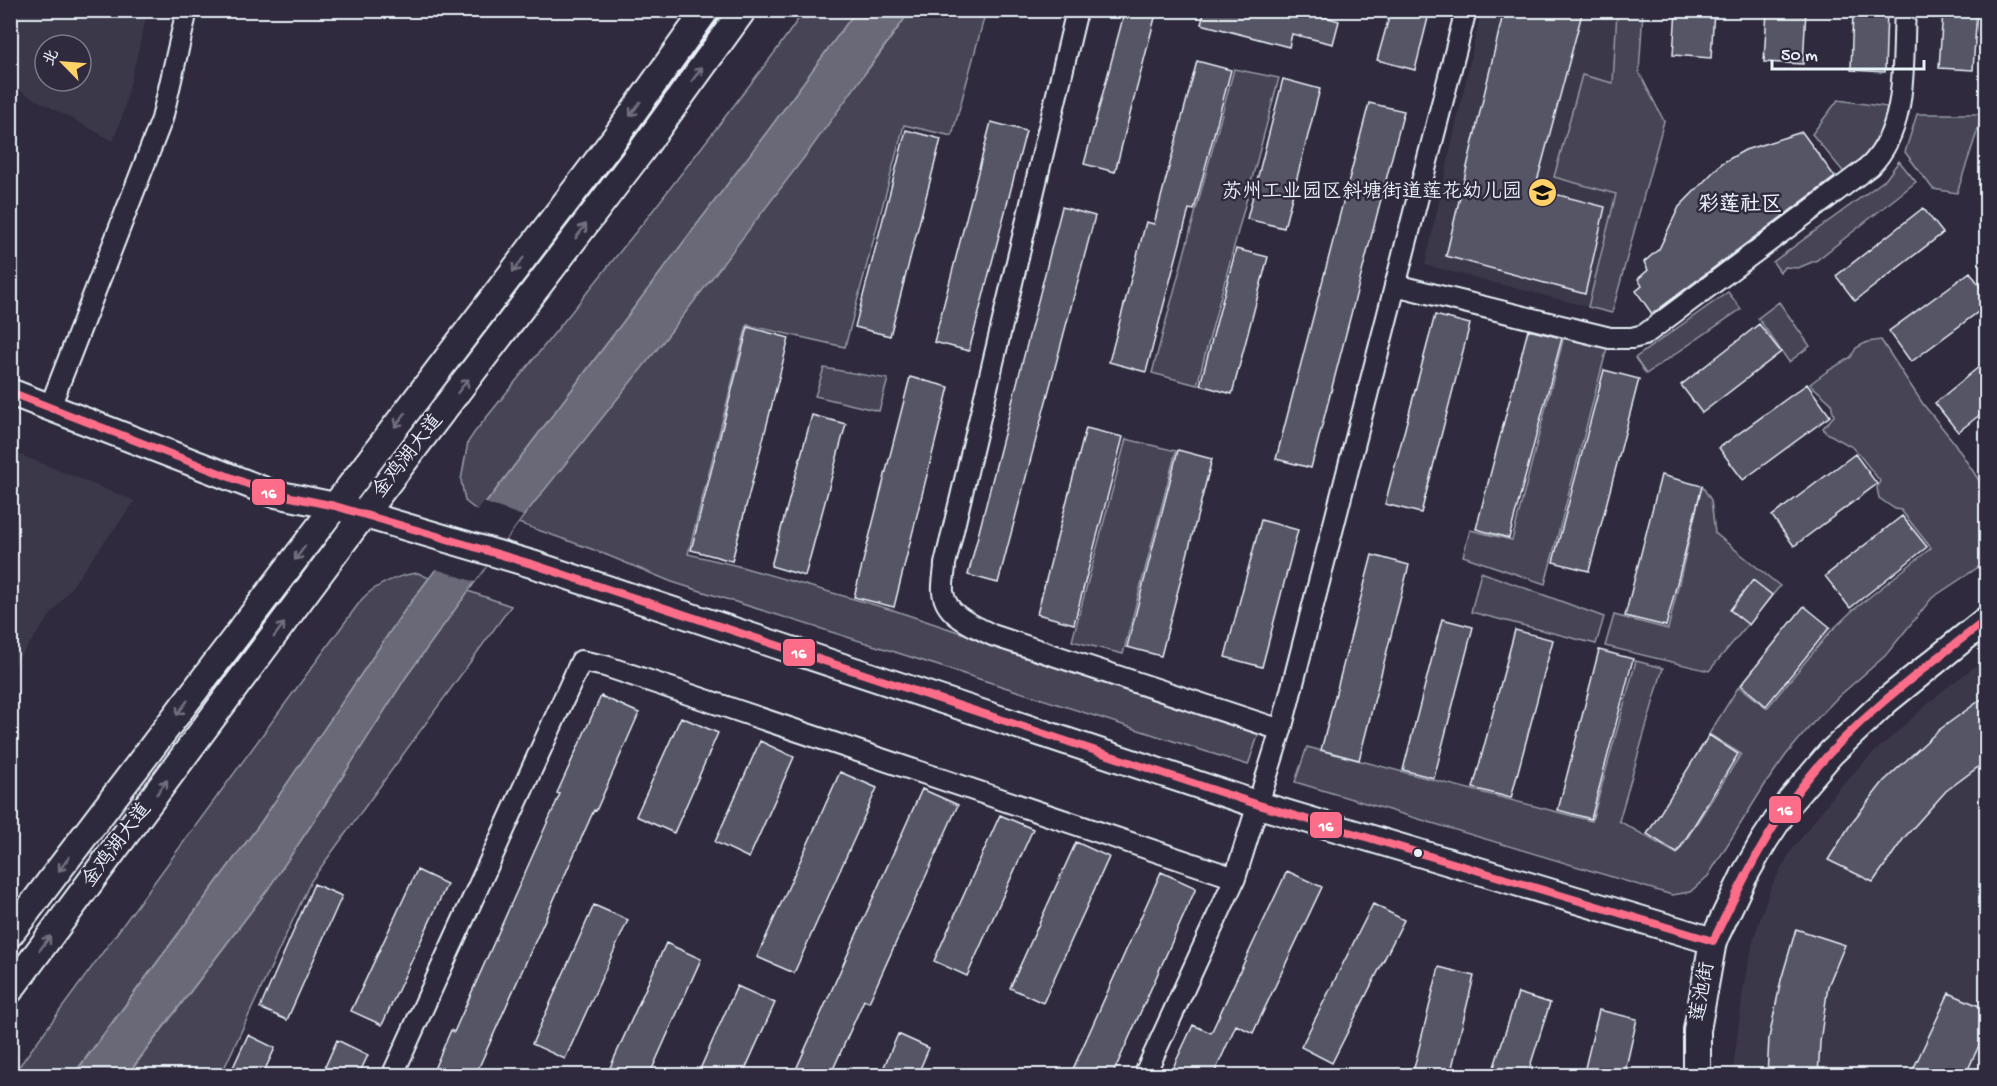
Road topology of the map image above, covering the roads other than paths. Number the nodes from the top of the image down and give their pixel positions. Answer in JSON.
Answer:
{"nodes":[{"id":1,"x":187,"y":10,"type":"edge"},
{"id":2,"x":705,"y":10,"type":"edge"},
{"id":3,"x":743,"y":10,"type":"edge"},
{"id":4,"x":1077,"y":10,"type":"edge"},
{"id":5,"x":1466,"y":10,"type":"edge"},
{"id":6,"x":1905,"y":10,"type":"edge"},
{"id":7,"x":1395,"y":285,"type":"junction"},
{"id":8,"x":10,"y":392,"type":"edge"},
{"id":9,"x":50,"y":407,"type":"junction"},
{"id":10,"x":334,"y":506,"type":"junction"},
{"id":11,"x":363,"y":515,"type":"junction"},
{"id":12,"x":1986,"y":620,"type":"edge"},
{"id":13,"x":1281,"y":730,"type":"junction"},
{"id":14,"x":1259,"y":805,"type":"junction"},
{"id":15,"x":1235,"y":878,"type":"junction"},
{"id":16,"x":10,"y":934,"type":"edge"},
{"id":17,"x":1713,"y":941,"type":"junction"},
{"id":18,"x":10,"y":990,"type":"edge"},
{"id":19,"x":392,"y":1076,"type":"edge"},
{"id":20,"x":1144,"y":1076,"type":"edge"},
{"id":21,"x":1697,"y":1076,"type":"edge"}],
"edges":[{"from":1,"to":9,"type":"street"},
{"from":2,"to":10,"type":"main road","name":"金鸡湖大道","one_way":true},
{"from":11,"to":3,"type":"main road","name":"金鸡湖大道","one_way":true},
{"from":4,"to":13,"type":"street"},
{"from":5,"to":7,"type":"street"},
{"from":6,"to":7,"type":"street"},
{"from":7,"to":13,"type":"street"},
{"from":8,"to":9,"type":"main road"},
{"from":9,"to":10,"type":"main road"},
{"from":10,"to":11,"type":"main road"},
{"from":10,"to":16,"type":"main road","name":"金鸡湖大道","one_way":true},
{"from":11,"to":14,"type":"main road"},
{"from":18,"to":11,"type":"main road","name":"金鸡湖大道","one_way":true},
{"from":12,"to":17,"type":"main road","name":"莲池街"},
{"from":13,"to":14,"type":"street"},
{"from":14,"to":15,"type":"street"},
{"from":14,"to":17,"type":"main road"},
{"from":15,"to":19,"type":"street"},
{"from":15,"to":20,"type":"street"},
{"from":17,"to":21,"type":"main road","name":"莲池街"}]}
